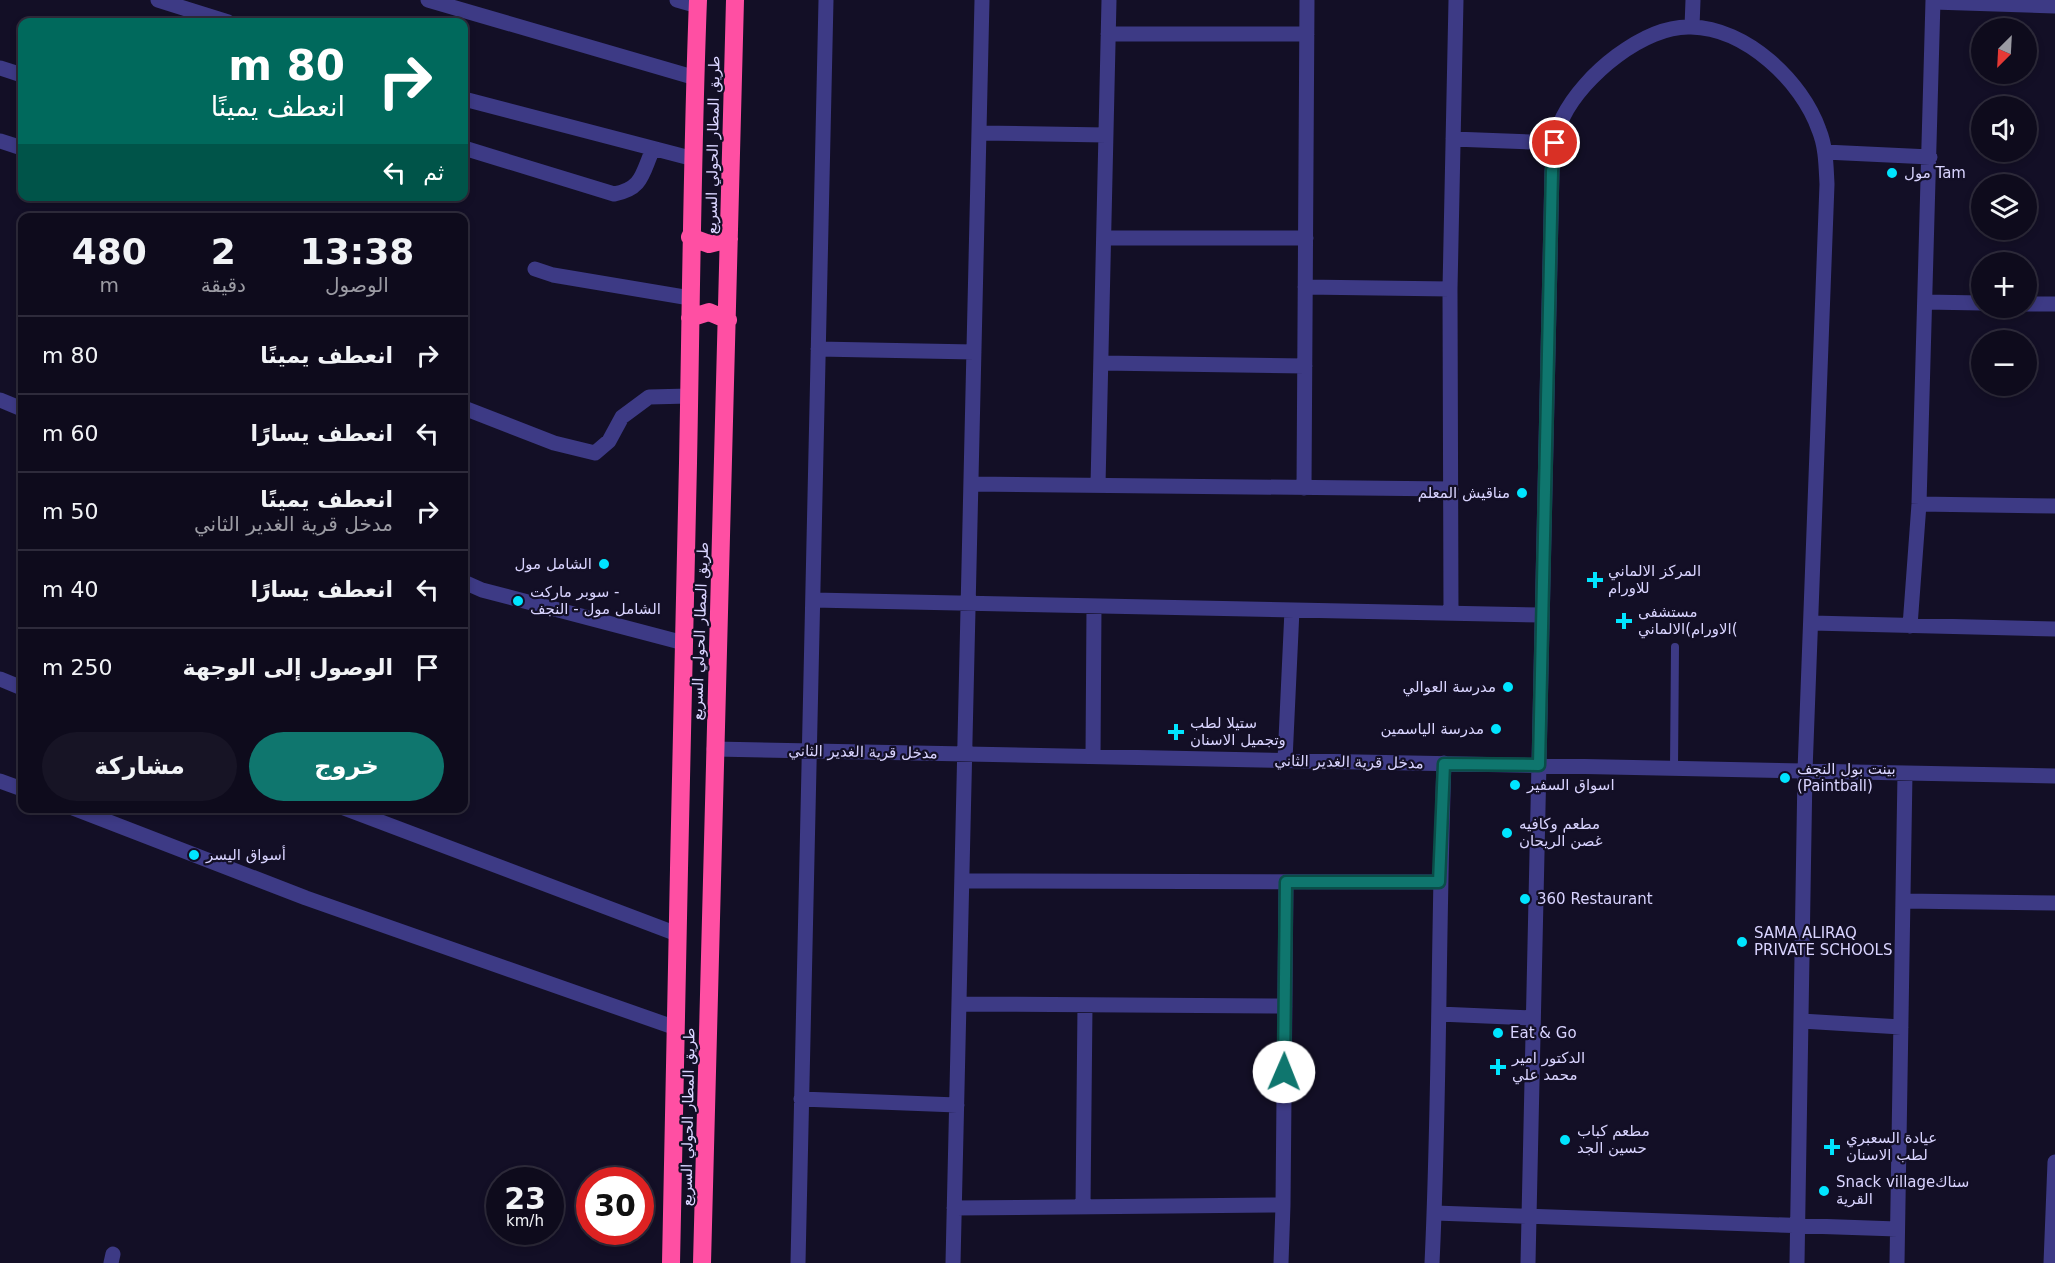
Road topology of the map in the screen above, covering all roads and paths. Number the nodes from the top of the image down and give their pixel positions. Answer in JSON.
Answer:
{"nodes":[{"id":1,"x":158,"y":0,"type":"edge"},
{"id":2,"x":428,"y":0,"type":"edge"},
{"id":3,"x":677,"y":0,"type":"edge"},
{"id":4,"x":735,"y":0,"type":"edge"},
{"id":5,"x":826,"y":0,"type":"edge"},
{"id":6,"x":982,"y":0,"type":"edge"},
{"id":7,"x":1109,"y":0,"type":"edge"},
{"id":8,"x":1307,"y":0,"type":"edge"},
{"id":9,"x":1455,"y":0,"type":"edge"},
{"id":10,"x":1692,"y":0,"type":"edge"},
{"id":11,"x":1933,"y":1,"type":"edge"},
{"id":12,"x":698,"y":3,"type":"edge"},
{"id":13,"x":2055,"y":6,"type":"edge"},
{"id":14,"x":215,"y":18,"type":"edge"},
{"id":15,"x":1692,"y":27,"type":"junction"},
{"id":16,"x":1108,"y":34,"type":"junction"},
{"id":17,"x":1307,"y":34,"type":"junction"},
{"id":18,"x":0,"y":68,"type":"edge"},
{"id":19,"x":18,"y":74,"type":"edge"},
{"id":20,"x":696,"y":78,"type":"junction"},
{"id":21,"x":468,"y":100,"type":"edge"},
{"id":22,"x":979,"y":133,"type":"junction"},
{"id":23,"x":1106,"y":135,"type":"junction"},
{"id":24,"x":1453,"y":139,"type":"junction"},
{"id":25,"x":0,"y":141,"type":"edge"},
{"id":26,"x":1555,"y":143,"type":"junction"},
{"id":27,"x":18,"y":147,"type":"edge"},
{"id":28,"x":468,"y":149,"type":"edge"},
{"id":29,"x":653,"y":149,"type":"junction"},
{"id":30,"x":1825,"y":152,"type":"junction"},
{"id":31,"x":1930,"y":157,"type":"junction"},
{"id":32,"x":694,"y":159,"type":"junction"},
{"id":33,"x":690,"y":237,"type":"junction"},
{"id":34,"x":1104,"y":238,"type":"junction"},
{"id":35,"x":1306,"y":238,"type":"junction"},
{"id":36,"x":729,"y":239,"type":"junction"},
{"id":37,"x":535,"y":269,"type":"dead end"},
{"id":38,"x":1305,"y":287,"type":"junction"},
{"id":39,"x":1450,"y":289,"type":"junction"},
{"id":40,"x":690,"y":298,"type":"junction"},
{"id":41,"x":1925,"y":302,"type":"junction"},
{"id":42,"x":1971,"y":303,"type":"edge"},
{"id":43,"x":2037,"y":304,"type":"edge"},
{"id":44,"x":2055,"y":304,"type":"edge"},
{"id":45,"x":690,"y":318,"type":"junction"},
{"id":46,"x":728,"y":320,"type":"junction"},
{"id":47,"x":819,"y":349,"type":"junction"},
{"id":48,"x":974,"y":352,"type":"junction"},
{"id":49,"x":1101,"y":363,"type":"junction"},
{"id":50,"x":1305,"y":366,"type":"junction"},
{"id":51,"x":689,"y":396,"type":"junction"},
{"id":52,"x":0,"y":400,"type":"edge"},
{"id":53,"x":18,"y":407,"type":"edge"},
{"id":54,"x":468,"y":410,"type":"edge"},
{"id":55,"x":971,"y":484,"type":"junction"},
{"id":56,"x":1098,"y":485,"type":"junction"},
{"id":57,"x":1304,"y":488,"type":"junction"},
{"id":58,"x":1451,"y":489,"type":"junction"},
{"id":59,"x":1919,"y":504,"type":"junction"},
{"id":60,"x":2055,"y":506,"type":"edge"},
{"id":61,"x":468,"y":584,"type":"edge"},
{"id":62,"x":813,"y":600,"type":"junction"},
{"id":63,"x":969,"y":603,"type":"junction"},
{"id":64,"x":1094,"y":606,"type":"junction"},
{"id":65,"x":1292,"y":610,"type":"junction"},
{"id":66,"x":1451,"y":613,"type":"junction"},
{"id":67,"x":1542,"y":615,"type":"junction"},
{"id":68,"x":1812,"y":624,"type":"junction"},
{"id":69,"x":1910,"y":626,"type":"junction"},
{"id":70,"x":2055,"y":629,"type":"edge"},
{"id":71,"x":684,"y":643,"type":"junction"},
{"id":72,"x":1675,"y":646,"type":"dead end"},
{"id":73,"x":0,"y":679,"type":"edge"},
{"id":74,"x":18,"y":686,"type":"edge"},
{"id":75,"x":714,"y":749,"type":"junction"},
{"id":76,"x":809,"y":751,"type":"junction"},
{"id":77,"x":965,"y":754,"type":"junction"},
{"id":78,"x":1093,"y":757,"type":"junction"},
{"id":79,"x":1285,"y":760,"type":"junction"},
{"id":80,"x":1444,"y":764,"type":"junction"},
{"id":81,"x":1539,"y":765,"type":"junction"},
{"id":82,"x":1674,"y":768,"type":"junction"},
{"id":83,"x":1805,"y":771,"type":"junction"},
{"id":84,"x":1905,"y":773,"type":"junction"},
{"id":85,"x":2055,"y":776,"type":"edge"},
{"id":86,"x":0,"y":781,"type":"edge"},
{"id":87,"x":18,"y":788,"type":"edge"},
{"id":88,"x":86,"y":813,"type":"edge"},
{"id":89,"x":357,"y":813,"type":"edge"},
{"id":90,"x":962,"y":881,"type":"junction"},
{"id":91,"x":1286,"y":882,"type":"junction"},
{"id":92,"x":1439,"y":882,"type":"junction"},
{"id":93,"x":1903,"y":901,"type":"junction"},
{"id":94,"x":2055,"y":903,"type":"edge"},
{"id":95,"x":678,"y":934,"type":"junction"},
{"id":96,"x":959,"y":1004,"type":"junction"},
{"id":97,"x":1085,"y":1005,"type":"junction"},
{"id":98,"x":1285,"y":1006,"type":"junction"},
{"id":99,"x":1439,"y":1014,"type":"junction"},
{"id":100,"x":1533,"y":1018,"type":"junction"},
{"id":101,"x":1801,"y":1022,"type":"junction"},
{"id":102,"x":1901,"y":1027,"type":"junction"},
{"id":103,"x":676,"y":1028,"type":"junction"},
{"id":104,"x":801,"y":1099,"type":"junction"},
{"id":105,"x":957,"y":1105,"type":"junction"},
{"id":106,"x":2055,"y":1162,"type":"edge"},
{"id":107,"x":1283,"y":1205,"type":"junction"},
{"id":108,"x":1083,"y":1207,"type":"junction"},
{"id":109,"x":954,"y":1208,"type":"junction"},
{"id":110,"x":1435,"y":1213,"type":"junction"},
{"id":111,"x":1529,"y":1216,"type":"junction"},
{"id":112,"x":1798,"y":1226,"type":"junction"},
{"id":113,"x":2054,"y":1227,"type":"edge"},
{"id":114,"x":1897,"y":1229,"type":"junction"},
{"id":115,"x":670,"y":1263,"type":"edge"},
{"id":116,"x":702,"y":1263,"type":"edge"},
{"id":117,"x":798,"y":1263,"type":"edge"},
{"id":118,"x":953,"y":1263,"type":"edge"},
{"id":119,"x":1281,"y":1263,"type":"edge"},
{"id":120,"x":1432,"y":1263,"type":"edge"},
{"id":121,"x":1528,"y":1263,"type":"edge"},
{"id":122,"x":1797,"y":1263,"type":"edge"},
{"id":123,"x":1897,"y":1263,"type":"edge"},
{"id":124,"x":2051,"y":1263,"type":"edge"}],
"edges":[{"from":1,"to":14,"type":"street"},
{"from":2,"to":20,"type":"street"},
{"from":3,"to":12,"type":"street"},
{"from":4,"to":36,"type":"highway","name":"طريق المطار الحولي السريع"},
{"from":5,"to":47,"type":"street"},
{"from":6,"to":22,"type":"street"},
{"from":7,"to":16,"type":"street"},
{"from":8,"to":17,"type":"street"},
{"from":9,"to":24,"type":"street"},
{"from":10,"to":15,"type":"street"},
{"from":11,"to":13,"type":"street"},
{"from":11,"to":31,"type":"street"},
{"from":12,"to":20,"type":"highway","name":"طريق المطار الحولي السريع"},
{"from":15,"to":26,"type":"street"},
{"from":15,"to":30,"type":"street"},
{"from":16,"to":17,"type":"street"},
{"from":16,"to":23,"type":"street"},
{"from":17,"to":35,"type":"street"},
{"from":18,"to":19,"type":"street"},
{"from":20,"to":32,"type":"highway","name":"طريق المطار الحولي السريع"},
{"from":21,"to":29,"type":"street"},
{"from":22,"to":23,"type":"street"},
{"from":22,"to":48,"type":"street"},
{"from":23,"to":34,"type":"street"},
{"from":24,"to":26,"type":"street"},
{"from":24,"to":39,"type":"street"},
{"from":25,"to":27,"type":"street"},
{"from":26,"to":67,"type":"street"},
{"from":28,"to":29,"type":"street"},
{"from":29,"to":32,"type":"street"},
{"from":30,"to":31,"type":"street"},
{"from":30,"to":68,"type":"street"},
{"from":31,"to":41,"type":"street"},
{"from":32,"to":33,"type":"highway","name":"طريق المطار الحولي السريع"},
{"from":33,"to":36,"type":"highway"},
{"from":33,"to":40,"type":"highway","name":"طريق المطار الحولي السريع"},
{"from":34,"to":35,"type":"street"},
{"from":34,"to":49,"type":"street"},
{"from":35,"to":38,"type":"street"},
{"from":36,"to":46,"type":"highway","name":"طريق المطار الحولي السريع"},
{"from":37,"to":40,"type":"street"},
{"from":38,"to":39,"type":"street"},
{"from":38,"to":50,"type":"street"},
{"from":39,"to":58,"type":"street"},
{"from":40,"to":45,"type":"highway","name":"طريق المطار الحولي السريع"},
{"from":41,"to":42,"type":"street"},
{"from":41,"to":59,"type":"street"},
{"from":43,"to":44,"type":"street"},
{"from":45,"to":46,"type":"highway"},
{"from":45,"to":51,"type":"highway","name":"طريق المطار الحولي السريع"},
{"from":46,"to":75,"type":"highway","name":"طريق المطار الحولي السريع"},
{"from":47,"to":48,"type":"street"},
{"from":47,"to":62,"type":"street"},
{"from":48,"to":55,"type":"street"},
{"from":49,"to":50,"type":"street"},
{"from":49,"to":56,"type":"street"},
{"from":50,"to":57,"type":"street"},
{"from":51,"to":54,"type":"street"},
{"from":51,"to":71,"type":"highway","name":"طريق المطار الحولي السريع"},
{"from":52,"to":53,"type":"street"},
{"from":55,"to":56,"type":"street"},
{"from":55,"to":63,"type":"street"},
{"from":56,"to":57,"type":"street"},
{"from":57,"to":58,"type":"street"},
{"from":58,"to":66,"type":"street"},
{"from":59,"to":60,"type":"street"},
{"from":59,"to":69,"type":"street"},
{"from":61,"to":71,"type":"street"},
{"from":62,"to":63,"type":"street"},
{"from":62,"to":76,"type":"street"},
{"from":63,"to":64,"type":"street"},
{"from":63,"to":77,"type":"street"},
{"from":64,"to":65,"type":"street"},
{"from":64,"to":78,"type":"street"},
{"from":65,"to":66,"type":"street"},
{"from":65,"to":79,"type":"street"},
{"from":66,"to":67,"type":"street"},
{"from":67,"to":81,"type":"street"},
{"from":68,"to":69,"type":"street"},
{"from":68,"to":83,"type":"street"},
{"from":69,"to":70,"type":"street"},
{"from":71,"to":95,"type":"highway","name":"طريق المطار الحولي السريع"},
{"from":72,"to":82,"type":"lane"},
{"from":73,"to":74,"type":"street"},
{"from":75,"to":76,"type":"street","name":"مدخل قرية الغدير الثاني"},
{"from":75,"to":116,"type":"highway","name":"طريق المطار الحولي السريع"},
{"from":76,"to":77,"type":"street","name":"مدخل قرية الغدير الثاني"},
{"from":76,"to":104,"type":"street"},
{"from":77,"to":78,"type":"street","name":"مدخل قرية الغدير الثاني"},
{"from":77,"to":90,"type":"street"},
{"from":78,"to":79,"type":"street","name":"مدخل قرية الغدير الثاني"},
{"from":79,"to":80,"type":"street","name":"مدخل قرية الغدير الثاني"},
{"from":80,"to":81,"type":"street","name":"مدخل قرية الغدير الثاني"},
{"from":80,"to":92,"type":"street"},
{"from":81,"to":82,"type":"street","name":"مدخل قرية الغدير الثاني"},
{"from":81,"to":100,"type":"street"},
{"from":82,"to":83,"type":"street","name":"مدخل قرية الغدير الثاني"},
{"from":83,"to":84,"type":"street","name":"مدخل قرية الغدير الثاني"},
{"from":83,"to":101,"type":"street"},
{"from":84,"to":85,"type":"street","name":"مدخل قرية الغدير الثاني"},
{"from":84,"to":93,"type":"street"},
{"from":86,"to":87,"type":"street"},
{"from":88,"to":103,"type":"street"},
{"from":89,"to":95,"type":"street"},
{"from":90,"to":91,"type":"street"},
{"from":90,"to":96,"type":"street"},
{"from":91,"to":92,"type":"street"},
{"from":91,"to":98,"type":"street"},
{"from":92,"to":99,"type":"street"},
{"from":93,"to":94,"type":"street"},
{"from":93,"to":102,"type":"street"},
{"from":95,"to":103,"type":"highway","name":"طريق المطار الحولي السريع"},
{"from":96,"to":97,"type":"street"},
{"from":96,"to":105,"type":"street"},
{"from":97,"to":98,"type":"street"},
{"from":97,"to":108,"type":"street"},
{"from":98,"to":107,"type":"street"},
{"from":99,"to":100,"type":"street"},
{"from":99,"to":110,"type":"street"},
{"from":100,"to":111,"type":"street"},
{"from":101,"to":102,"type":"street"},
{"from":101,"to":112,"type":"street"},
{"from":102,"to":114,"type":"street"},
{"from":103,"to":115,"type":"highway","name":"طريق المطار الحولي السريع"},
{"from":104,"to":105,"type":"street"},
{"from":104,"to":117,"type":"street"},
{"from":105,"to":109,"type":"street"},
{"from":106,"to":113,"type":"street"},
{"from":107,"to":108,"type":"street"},
{"from":107,"to":119,"type":"street"},
{"from":108,"to":109,"type":"street"},
{"from":109,"to":118,"type":"street"},
{"from":110,"to":111,"type":"street"},
{"from":110,"to":120,"type":"street"},
{"from":111,"to":112,"type":"street"},
{"from":111,"to":121,"type":"street"},
{"from":112,"to":114,"type":"street"},
{"from":112,"to":122,"type":"street"},
{"from":113,"to":124,"type":"street"},
{"from":114,"to":123,"type":"street"}]}
